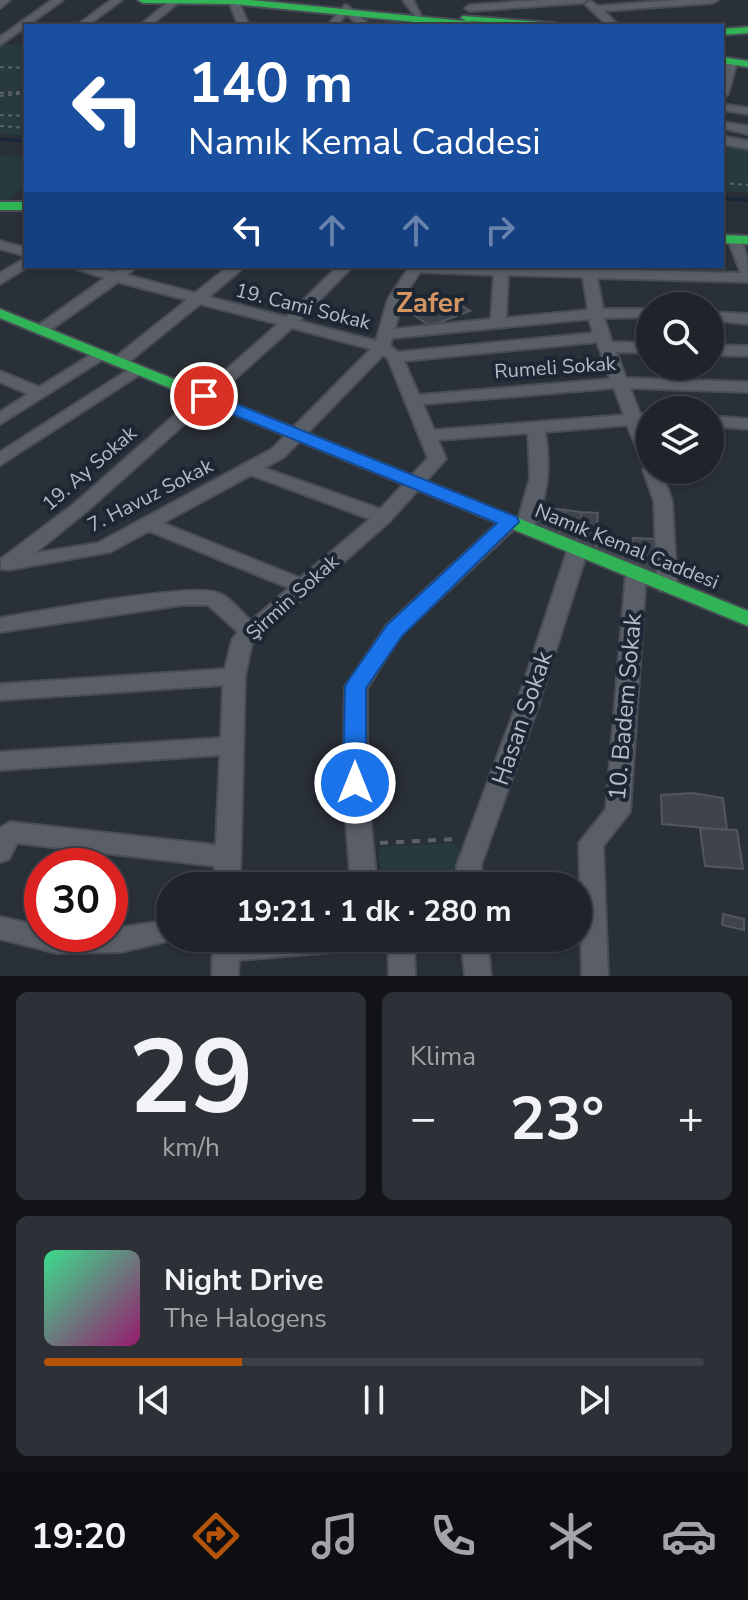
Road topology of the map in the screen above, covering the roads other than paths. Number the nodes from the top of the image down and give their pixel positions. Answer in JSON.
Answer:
{"nodes":[{"id":1,"x":5,"y":0,"type":"edge"},
{"id":2,"x":58,"y":0,"type":"edge"},
{"id":3,"x":117,"y":0,"type":"edge"},
{"id":4,"x":143,"y":0,"type":"edge"},
{"id":5,"x":263,"y":0,"type":"edge"},
{"id":6,"x":584,"y":0,"type":"edge"},
{"id":7,"x":181,"y":1,"type":"edge"},
{"id":8,"x":233,"y":1,"type":"edge"},
{"id":9,"x":710,"y":2,"type":"edge"},
{"id":10,"x":0,"y":5,"type":"edge"},
{"id":11,"x":595,"y":9,"type":"junction"},
{"id":12,"x":474,"y":13,"type":"edge"},
{"id":13,"x":346,"y":14,"type":"edge"},
{"id":14,"x":410,"y":15,"type":"edge"},
{"id":15,"x":25,"y":24,"type":"edge"},
{"id":16,"x":84,"y":24,"type":"edge"},
{"id":17,"x":147,"y":24,"type":"edge"},
{"id":18,"x":243,"y":24,"type":"edge"},
{"id":19,"x":542,"y":24,"type":"edge"},
{"id":20,"x":612,"y":24,"type":"edge"},
{"id":21,"x":24,"y":25,"type":"edge"},
{"id":22,"x":748,"y":33,"type":"edge"},
{"id":23,"x":724,"y":34,"type":"edge"},
{"id":24,"x":0,"y":42,"type":"edge"},
{"id":25,"x":24,"y":43,"type":"edge"},
{"id":26,"x":739,"y":62,"type":"edge"},
{"id":27,"x":724,"y":89,"type":"edge"},
{"id":28,"x":724,"y":93,"type":"edge"},
{"id":29,"x":748,"y":99,"type":"edge"},
{"id":30,"x":724,"y":107,"type":"edge"},
{"id":31,"x":748,"y":111,"type":"edge"},
{"id":32,"x":724,"y":125,"type":"edge"},
{"id":33,"x":748,"y":130,"type":"edge"},
{"id":34,"x":724,"y":140,"type":"edge"},
{"id":35,"x":748,"y":145,"type":"edge"},
{"id":36,"x":0,"y":206,"type":"edge"},
{"id":37,"x":24,"y":206,"type":"edge"},
{"id":38,"x":0,"y":217,"type":"edge"},
{"id":39,"x":24,"y":217,"type":"edge"},
{"id":40,"x":735,"y":236,"type":"edge"},
{"id":41,"x":0,"y":245,"type":"edge"},
{"id":42,"x":24,"y":251,"type":"edge"},
{"id":43,"x":24,"y":263,"type":"edge"},
{"id":44,"x":82,"y":268,"type":"edge"},
{"id":45,"x":128,"y":268,"type":"edge"},
{"id":46,"x":236,"y":268,"type":"edge"},
{"id":47,"x":344,"y":268,"type":"edge"},
{"id":48,"x":416,"y":268,"type":"edge"},
{"id":49,"x":445,"y":268,"type":"edge"},
{"id":50,"x":588,"y":269,"type":"edge"},
{"id":51,"x":501,"y":270,"type":"junction"},
{"id":52,"x":748,"y":276,"type":"edge"},
{"id":53,"x":116,"y":278,"type":"junction"},
{"id":54,"x":0,"y":280,"type":"edge"},
{"id":55,"x":198,"y":300,"type":"junction"},
{"id":56,"x":0,"y":313,"type":"edge"},
{"id":57,"x":636,"y":313,"type":"edge"},
{"id":58,"x":596,"y":314,"type":"junction"},
{"id":59,"x":724,"y":317,"type":"edge"},
{"id":60,"x":748,"y":319,"type":"edge"},
{"id":61,"x":288,"y":323,"type":"junction"},
{"id":62,"x":498,"y":324,"type":"junction"},
{"id":63,"x":41,"y":330,"type":"junction"},
{"id":64,"x":605,"y":342,"type":"junction"},
{"id":65,"x":387,"y":346,"type":"junction"},
{"id":66,"x":636,"y":346,"type":"edge"},
{"id":67,"x":724,"y":350,"type":"edge"},
{"id":68,"x":748,"y":351,"type":"edge"},
{"id":69,"x":99,"y":355,"type":"junction"},
{"id":70,"x":127,"y":366,"type":"junction"},
{"id":71,"x":0,"y":376,"type":"edge"},
{"id":72,"x":621,"y":383,"type":"junction"},
{"id":73,"x":748,"y":387,"type":"edge"},
{"id":74,"x":38,"y":392,"type":"junction"},
{"id":75,"x":204,"y":396,"type":"junction"},
{"id":76,"x":413,"y":400,"type":"junction"},
{"id":77,"x":636,"y":407,"type":"edge"},
{"id":78,"x":636,"y":418,"type":"edge"},
{"id":79,"x":0,"y":419,"type":"edge"},
{"id":80,"x":724,"y":422,"type":"edge"},
{"id":81,"x":748,"y":424,"type":"edge"},
{"id":82,"x":536,"y":427,"type":"junction"},
{"id":83,"x":299,"y":434,"type":"junction"},
{"id":84,"x":429,"y":436,"type":"junction"},
{"id":85,"x":0,"y":460,"type":"edge"},
{"id":86,"x":251,"y":469,"type":"junction"},
{"id":87,"x":416,"y":483,"type":"junction"},
{"id":88,"x":657,"y":484,"type":"edge"},
{"id":89,"x":383,"y":517,"type":"junction"},
{"id":90,"x":149,"y":524,"type":"junction"},
{"id":91,"x":517,"y":524,"type":"junction"},
{"id":92,"x":578,"y":549,"type":"junction"},
{"id":93,"x":4,"y":567,"type":"edge"},
{"id":94,"x":636,"y":573,"type":"junction"},
{"id":95,"x":301,"y":586,"type":"junction"},
{"id":96,"x":667,"y":586,"type":"junction"},
{"id":97,"x":748,"y":619,"type":"edge"},
{"id":98,"x":0,"y":625,"type":"edge"},
{"id":99,"x":251,"y":632,"type":"junction"},
{"id":100,"x":234,"y":676,"type":"junction"},
{"id":101,"x":0,"y":692,"type":"edge"},
{"id":102,"x":231,"y":746,"type":"junction"},
{"id":103,"x":0,"y":761,"type":"edge"},
{"id":104,"x":0,"y":852,"type":"edge"},
{"id":105,"x":228,"y":857,"type":"junction"},
{"id":106,"x":227,"y":872,"type":"edge"},
{"id":107,"x":363,"y":872,"type":"edge"},
{"id":108,"x":469,"y":872,"type":"edge"},
{"id":109,"x":589,"y":872,"type":"edge"},
{"id":110,"x":0,"y":928,"type":"edge"},
{"id":111,"x":156,"y":934,"type":"edge"},
{"id":112,"x":226,"y":952,"type":"edge"},
{"id":113,"x":401,"y":952,"type":"edge"},
{"id":114,"x":475,"y":952,"type":"edge"},
{"id":115,"x":590,"y":952,"type":"edge"},
{"id":116,"x":225,"y":976,"type":"edge"},
{"id":117,"x":402,"y":976,"type":"edge"},
{"id":118,"x":478,"y":976,"type":"edge"},
{"id":119,"x":595,"y":976,"type":"edge"}],
"edges":[{"from":1,"to":10,"type":"street"},
{"from":2,"to":15,"type":"street"},
{"from":3,"to":16,"type":"street"},
{"from":4,"to":7,"type":"main road"},
{"from":5,"to":13,"type":"main road"},
{"from":6,"to":11,"type":"street"},
{"from":6,"to":12,"type":"street"},
{"from":7,"to":8,"type":"main road"},
{"from":7,"to":17,"type":"street"},
{"from":8,"to":13,"type":"main road"},
{"from":8,"to":18,"type":"street"},
{"from":9,"to":11,"type":"street"},
{"from":11,"to":20,"type":"street"},
{"from":12,"to":14,"type":"main road"},
{"from":12,"to":19,"type":"main road"},
{"from":13,"to":14,"type":"main road"},
{"from":21,"to":24,"type":"street"},
{"from":22,"to":23,"type":"main road"},
{"from":24,"to":25,"type":"street"},
{"from":26,"to":27,"type":"street"},
{"from":28,"to":29,"type":"street"},
{"from":30,"to":31,"type":"street"},
{"from":32,"to":33,"type":"street"},
{"from":34,"to":35,"type":"street"},
{"from":36,"to":37,"type":"main road"},
{"from":38,"to":39,"type":"main road"},
{"from":40,"to":52,"type":"street"},
{"from":41,"to":42,"type":"street"},
{"from":43,"to":54,"type":"street"},
{"from":44,"to":53,"type":"street","name":"19. Cami Sokak"},
{"from":45,"to":53,"type":"street"},
{"from":46,"to":55,"type":"street"},
{"from":47,"to":61,"type":"street","name":"19. Ay Sokak"},
{"from":48,"to":65,"type":"street"},
{"from":49,"to":51,"type":"street"},
{"from":50,"to":51,"type":"street"},
{"from":50,"to":52,"type":"street"},
{"from":50,"to":58,"type":"street"},
{"from":51,"to":62,"type":"street"},
{"from":53,"to":55,"type":"street","name":"19. Cami Sokak"},
{"from":53,"to":63,"type":"street"},
{"from":55,"to":61,"type":"street","name":"19. Cami Sokak"},
{"from":55,"to":70,"type":"street"},
{"from":56,"to":63,"type":"main road","name":"Namık Kemal Caddesi"},
{"from":57,"to":58,"type":"street"},
{"from":58,"to":62,"type":"street"},
{"from":58,"to":64,"type":"street"},
{"from":59,"to":60,"type":"street"},
{"from":61,"to":65,"type":"street","name":"19. Cami Sokak"},
{"from":61,"to":75,"type":"street","name":"19. Ay Sokak"},
{"from":62,"to":65,"type":"street"},
{"from":63,"to":69,"type":"main road","name":"Namık Kemal Caddesi"},
{"from":64,"to":65,"type":"street"},
{"from":64,"to":66,"type":"street"},
{"from":64,"to":72,"type":"street"},
{"from":65,"to":76,"type":"street"},
{"from":65,"to":83,"type":"street","name":"7. Havuz Sokak"},
{"from":67,"to":68,"type":"street"},
{"from":69,"to":70,"type":"main road","name":"Namık Kemal Caddesi"},
{"from":69,"to":74,"type":"street"},
{"from":70,"to":75,"type":"main road","name":"Namık Kemal Caddesi"},
{"from":70,"to":85,"type":"street"},
{"from":71,"to":74,"type":"street"},
{"from":72,"to":73,"type":"street","name":"Rumeli Sokak"},
{"from":72,"to":76,"type":"street","name":"Rumeli Sokak"},
{"from":72,"to":77,"type":"street"},
{"from":74,"to":79,"type":"street"},
{"from":75,"to":83,"type":"main road","name":"Namık Kemal Caddesi"},
{"from":75,"to":93,"type":"street","name":"19. Ay Sokak"},
{"from":76,"to":84,"type":"street"},
{"from":78,"to":82,"type":"street"},
{"from":80,"to":81,"type":"street"},
{"from":82,"to":84,"type":"street"},
{"from":82,"to":91,"type":"street"},
{"from":83,"to":86,"type":"street","name":"7. Havuz Sokak"},
{"from":83,"to":87,"type":"main road","name":"Namık Kemal Caddesi"},
{"from":84,"to":87,"type":"street","name":"Şirmin Sokak"},
{"from":86,"to":89,"type":"street"},
{"from":86,"to":90,"type":"street","name":"7. Havuz Sokak"},
{"from":87,"to":89,"type":"street","name":"Şirmin Sokak"},
{"from":87,"to":91,"type":"main road","name":"Namık Kemal Caddesi"},
{"from":88,"to":96,"type":"street"},
{"from":89,"to":95,"type":"street","name":"Şirmin Sokak"},
{"from":90,"to":93,"type":"street","name":"7. Havuz Sokak"},
{"from":90,"to":95,"type":"street"},
{"from":91,"to":92,"type":"main road","name":"Namık Kemal Caddesi"},
{"from":91,"to":107,"type":"street"},
{"from":92,"to":94,"type":"main road","name":"Namık Kemal Caddesi"},
{"from":92,"to":108,"type":"street","name":"Hasan Sokak"},
{"from":94,"to":96,"type":"main road","name":"Namık Kemal Caddesi"},
{"from":94,"to":109,"type":"street","name":"10. Badem Sokak"},
{"from":95,"to":99,"type":"street","name":"Şirmin Sokak"},
{"from":96,"to":97,"type":"main road","name":"Namık Kemal Caddesi"},
{"from":98,"to":99,"type":"street"},
{"from":99,"to":100,"type":"street","name":"Şirmin Sokak"},
{"from":100,"to":101,"type":"street"},
{"from":100,"to":102,"type":"street","name":"Şirmin Sokak"},
{"from":102,"to":103,"type":"street"},
{"from":102,"to":105,"type":"street","name":"Şirmin Sokak"},
{"from":104,"to":105,"type":"street"},
{"from":105,"to":106,"type":"street","name":"Şirmin Sokak"},
{"from":110,"to":111,"type":"street"},
{"from":112,"to":116,"type":"street"},
{"from":113,"to":117,"type":"street"},
{"from":114,"to":118,"type":"street"},
{"from":115,"to":119,"type":"street","name":"10. Badem Sokak"}]}
